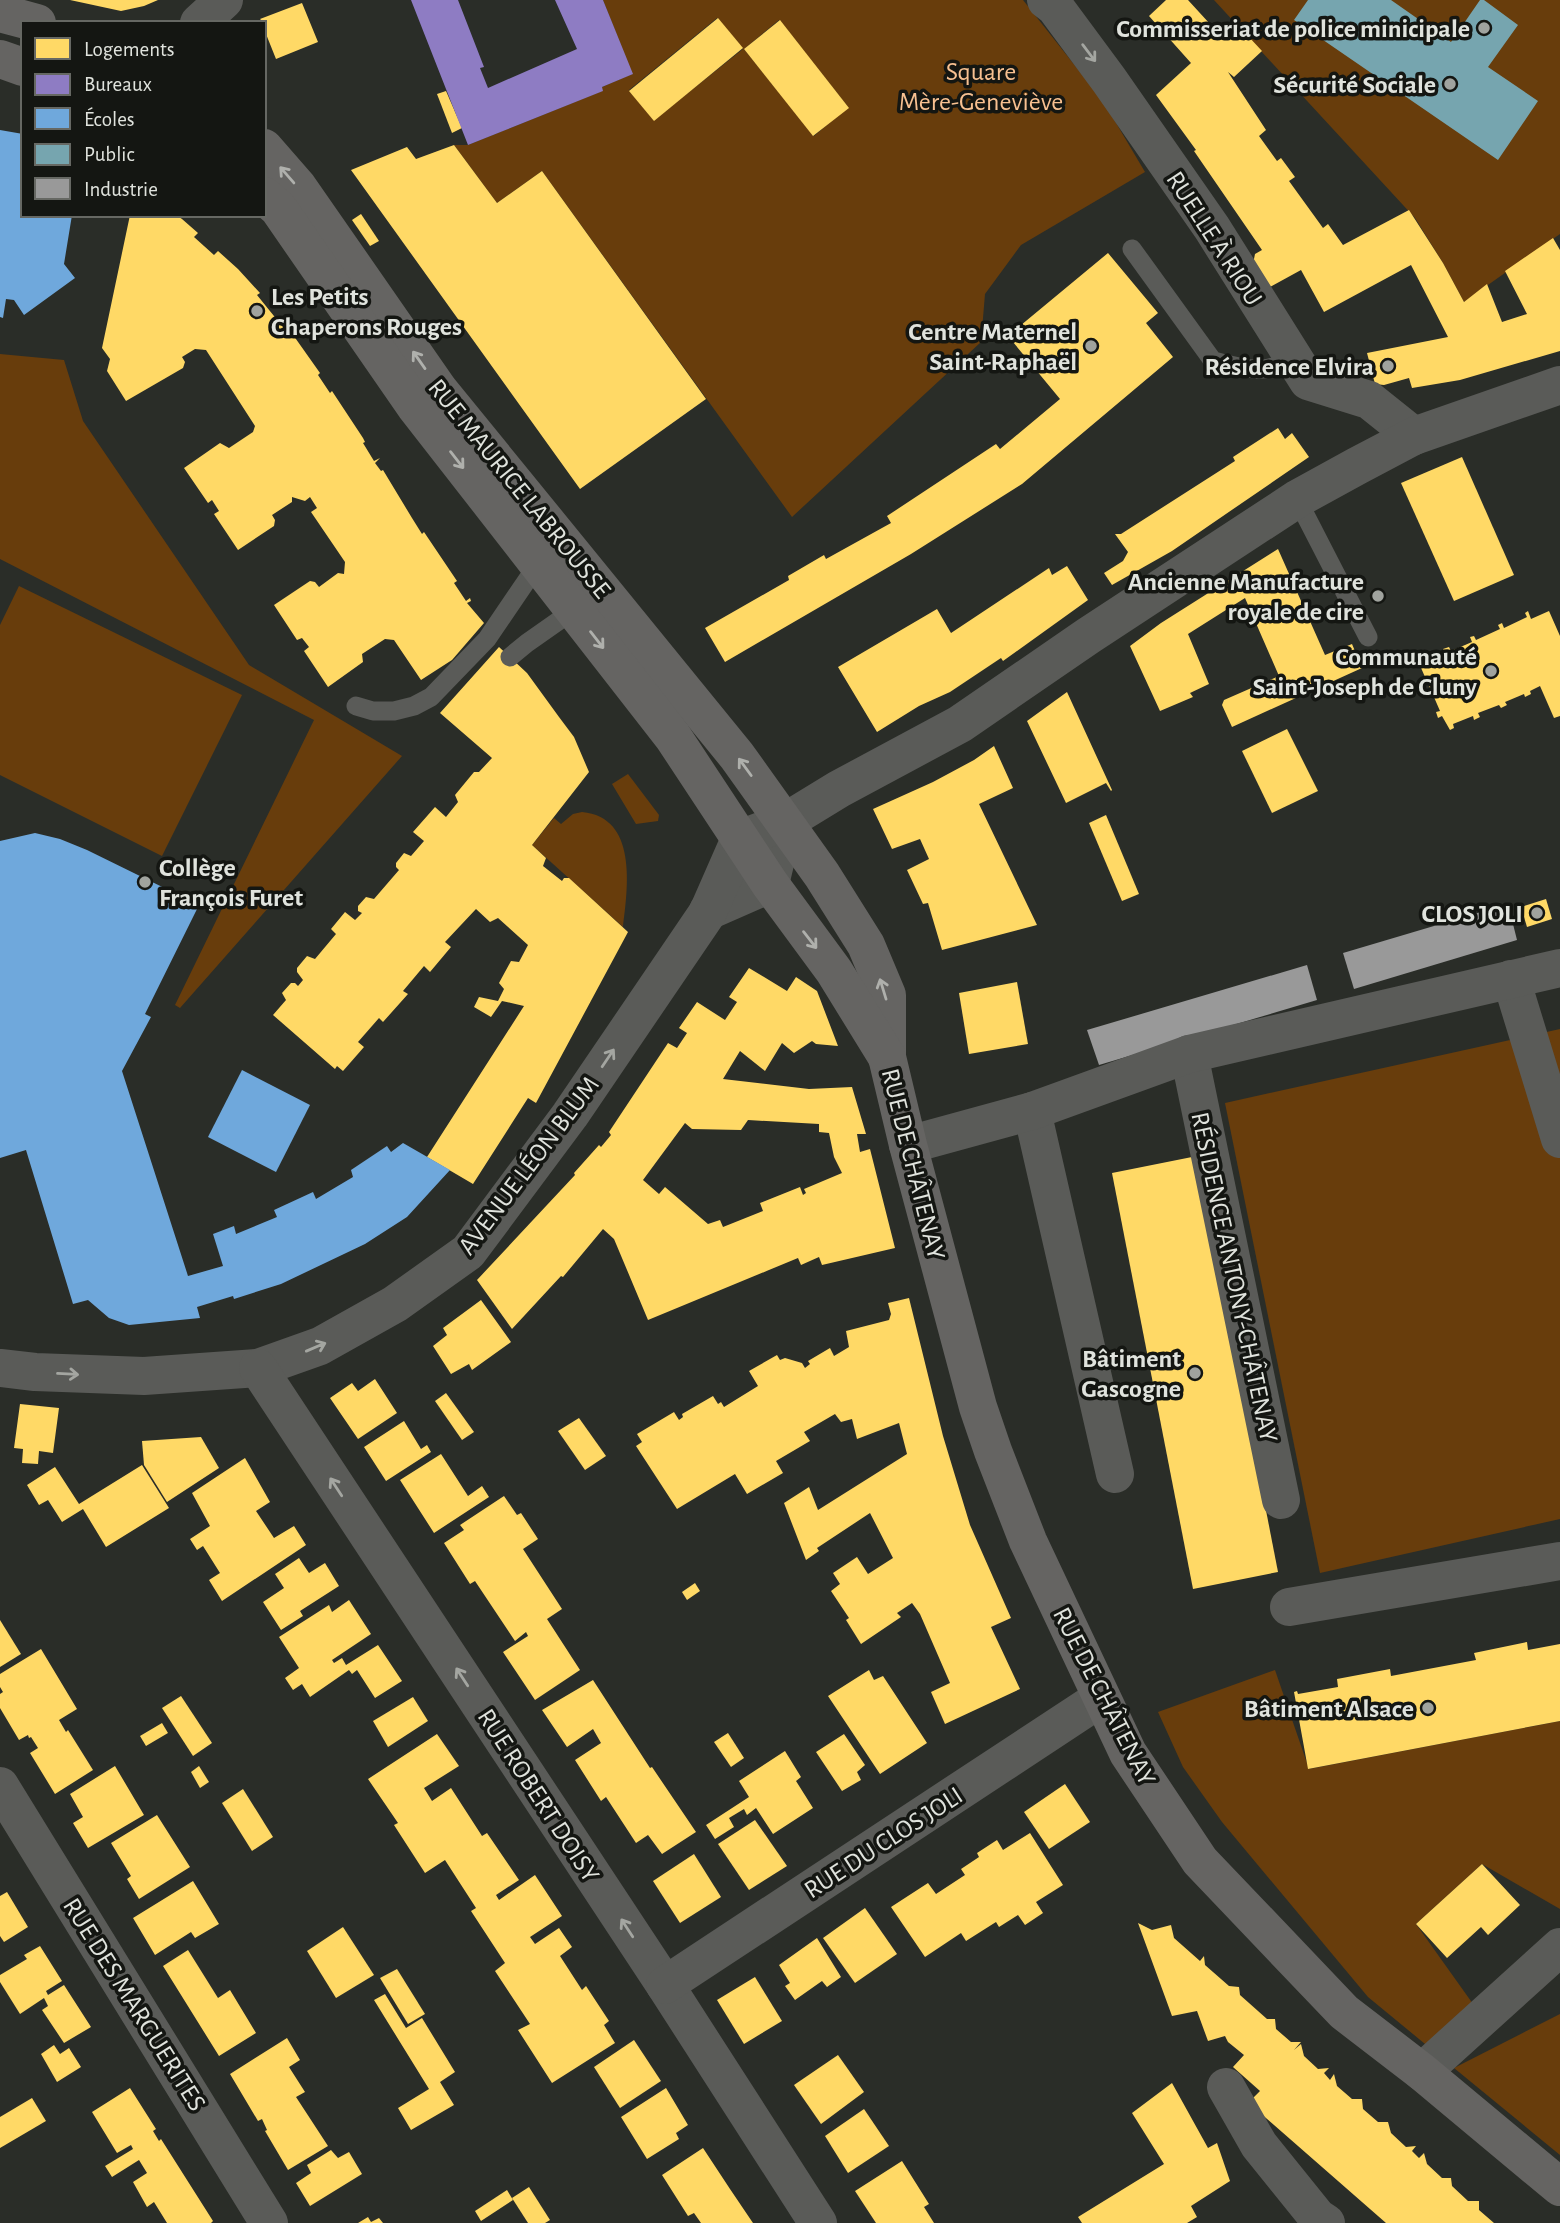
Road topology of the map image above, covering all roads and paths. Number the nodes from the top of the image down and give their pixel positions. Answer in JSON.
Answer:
{"nodes":[{"id":1,"x":224,"y":0,"type":"edge"},
{"id":2,"x":1046,"y":0,"type":"edge"},
{"id":3,"x":0,"y":13,"type":"edge"},
{"id":4,"x":30,"y":21,"type":"edge"},
{"id":5,"x":201,"y":21,"type":"edge"},
{"id":6,"x":0,"y":59,"type":"edge"},
{"id":7,"x":21,"y":66,"type":"edge"},
{"id":8,"x":266,"y":150,"type":"edge"},
{"id":9,"x":266,"y":198,"type":"edge"},
{"id":10,"x":1132,"y":249,"type":"dead end"},
{"id":11,"x":1292,"y":357,"type":"junction"},
{"id":12,"x":1560,"y":385,"type":"edge"},
{"id":13,"x":1414,"y":436,"type":"junction"},
{"id":14,"x":1297,"y":499,"type":"junction"},
{"id":15,"x":538,"y":564,"type":"junction"},
{"id":16,"x":574,"y":610,"type":"junction"},
{"id":17,"x":1368,"y":637,"type":"dead end"},
{"id":18,"x":510,"y":657,"type":"dead end"},
{"id":19,"x":356,"y":706,"type":"dead end"},
{"id":20,"x":785,"y":822,"type":"junction"},
{"id":21,"x":740,"y":839,"type":"junction"},
{"id":22,"x":770,"y":884,"type":"junction"},
{"id":23,"x":708,"y":911,"type":"junction"},
{"id":24,"x":1560,"y":968,"type":"edge"},
{"id":25,"x":1511,"y":979,"type":"junction"},
{"id":26,"x":1189,"y":1054,"type":"junction"},
{"id":27,"x":887,"y":1057,"type":"junction"},
{"id":28,"x":1031,"y":1111,"type":"junction"},
{"id":29,"x":1560,"y":1139,"type":"edge"},
{"id":30,"x":908,"y":1145,"type":"junction"},
{"id":31,"x":0,"y":1368,"type":"edge"},
{"id":32,"x":258,"y":1368,"type":"junction"},
{"id":33,"x":1115,"y":1474,"type":"dead end"},
{"id":34,"x":1281,"y":1500,"type":"dead end"},
{"id":35,"x":1560,"y":1561,"type":"edge"},
{"id":36,"x":1289,"y":1607,"type":"dead end"},
{"id":37,"x":1101,"y":1698,"type":"junction"},
{"id":38,"x":0,"y":1786,"type":"edge"},
{"id":39,"x":1560,"y":1947,"type":"edge"},
{"id":40,"x":665,"y":1985,"type":"junction"},
{"id":41,"x":1422,"y":2072,"type":"junction"},
{"id":42,"x":1226,"y":2087,"type":"dead end"},
{"id":43,"x":1560,"y":2188,"type":"edge"},
{"id":44,"x":269,"y":2223,"type":"edge"},
{"id":45,"x":818,"y":2223,"type":"edge"},
{"id":46,"x":1326,"y":2223,"type":"edge"}],
"edges":[{"from":1,"to":5,"type":"street"},
{"from":2,"to":11,"type":"street","name":"RUELLE À RIOU","one_way":true},
{"from":3,"to":4,"type":"main road"},
{"from":6,"to":7,"type":"main road"},
{"from":20,"to":8,"type":"main road","name":"RUE MAURICE LABROUSSE","one_way":true},
{"from":9,"to":15,"type":"main road","name":"RUE MAURICE LABROUSSE","one_way":true},
{"from":10,"to":11,"type":"lane"},
{"from":11,"to":13,"type":"street","name":"RUELLE À RIOU"},
{"from":12,"to":13,"type":"street"},
{"from":13,"to":14,"type":"street"},
{"from":14,"to":17,"type":"lane"},
{"from":14,"to":20,"type":"street"},
{"from":15,"to":16,"type":"main road","name":"RUE MAURICE LABROUSSE"},
{"from":15,"to":19,"type":"lane"},
{"from":16,"to":18,"type":"lane"},
{"from":16,"to":21,"type":"main road","name":"RUE MAURICE LABROUSSE","one_way":true},
{"from":20,"to":21,"type":"street"},
{"from":20,"to":22,"type":"street"},
{"from":27,"to":20,"type":"main road","name":"RUE DE CHÂTENAY","one_way":true},
{"from":21,"to":22,"type":"main road","name":"RUE DE CHÂTENAY"},
{"from":21,"to":23,"type":"street","name":"AVENUE LÉON BLUM"},
{"from":22,"to":23,"type":"street"},
{"from":22,"to":27,"type":"main road","name":"RUE DE CHÂTENAY","one_way":true},
{"from":32,"to":23,"type":"street","name":"AVENUE LÉON BLUM","one_way":true},
{"from":24,"to":25,"type":"street"},
{"from":25,"to":26,"type":"street"},
{"from":25,"to":29,"type":"street"},
{"from":26,"to":28,"type":"street"},
{"from":26,"to":34,"type":"street","name":"RÉSIDENCE ANTONY-CHÂTENAY"},
{"from":27,"to":30,"type":"main road","name":"RUE DE CHÂTENAY"},
{"from":28,"to":30,"type":"street"},
{"from":28,"to":33,"type":"street"},
{"from":30,"to":37,"type":"main road","name":"RUE DE CHÂTENAY"},
{"from":31,"to":32,"type":"street","name":"AVENUE LÉON BLUM","one_way":true},
{"from":40,"to":32,"type":"street","name":"RUE ROBERT DOISY","one_way":true},
{"from":35,"to":36,"type":"street"},
{"from":37,"to":40,"type":"street","name":"RUE DU CLOS JOLI"},
{"from":37,"to":41,"type":"main road","name":"RUE DE CHÂTENAY"},
{"from":38,"to":44,"type":"street","name":"RUE DES MARGUERITES"},
{"from":39,"to":41,"type":"street"},
{"from":40,"to":45,"type":"street","name":"RUE ROBERT DOISY"},
{"from":41,"to":43,"type":"main road","name":"RUE DE CHÂTENAY"},
{"from":42,"to":46,"type":"street"}]}
